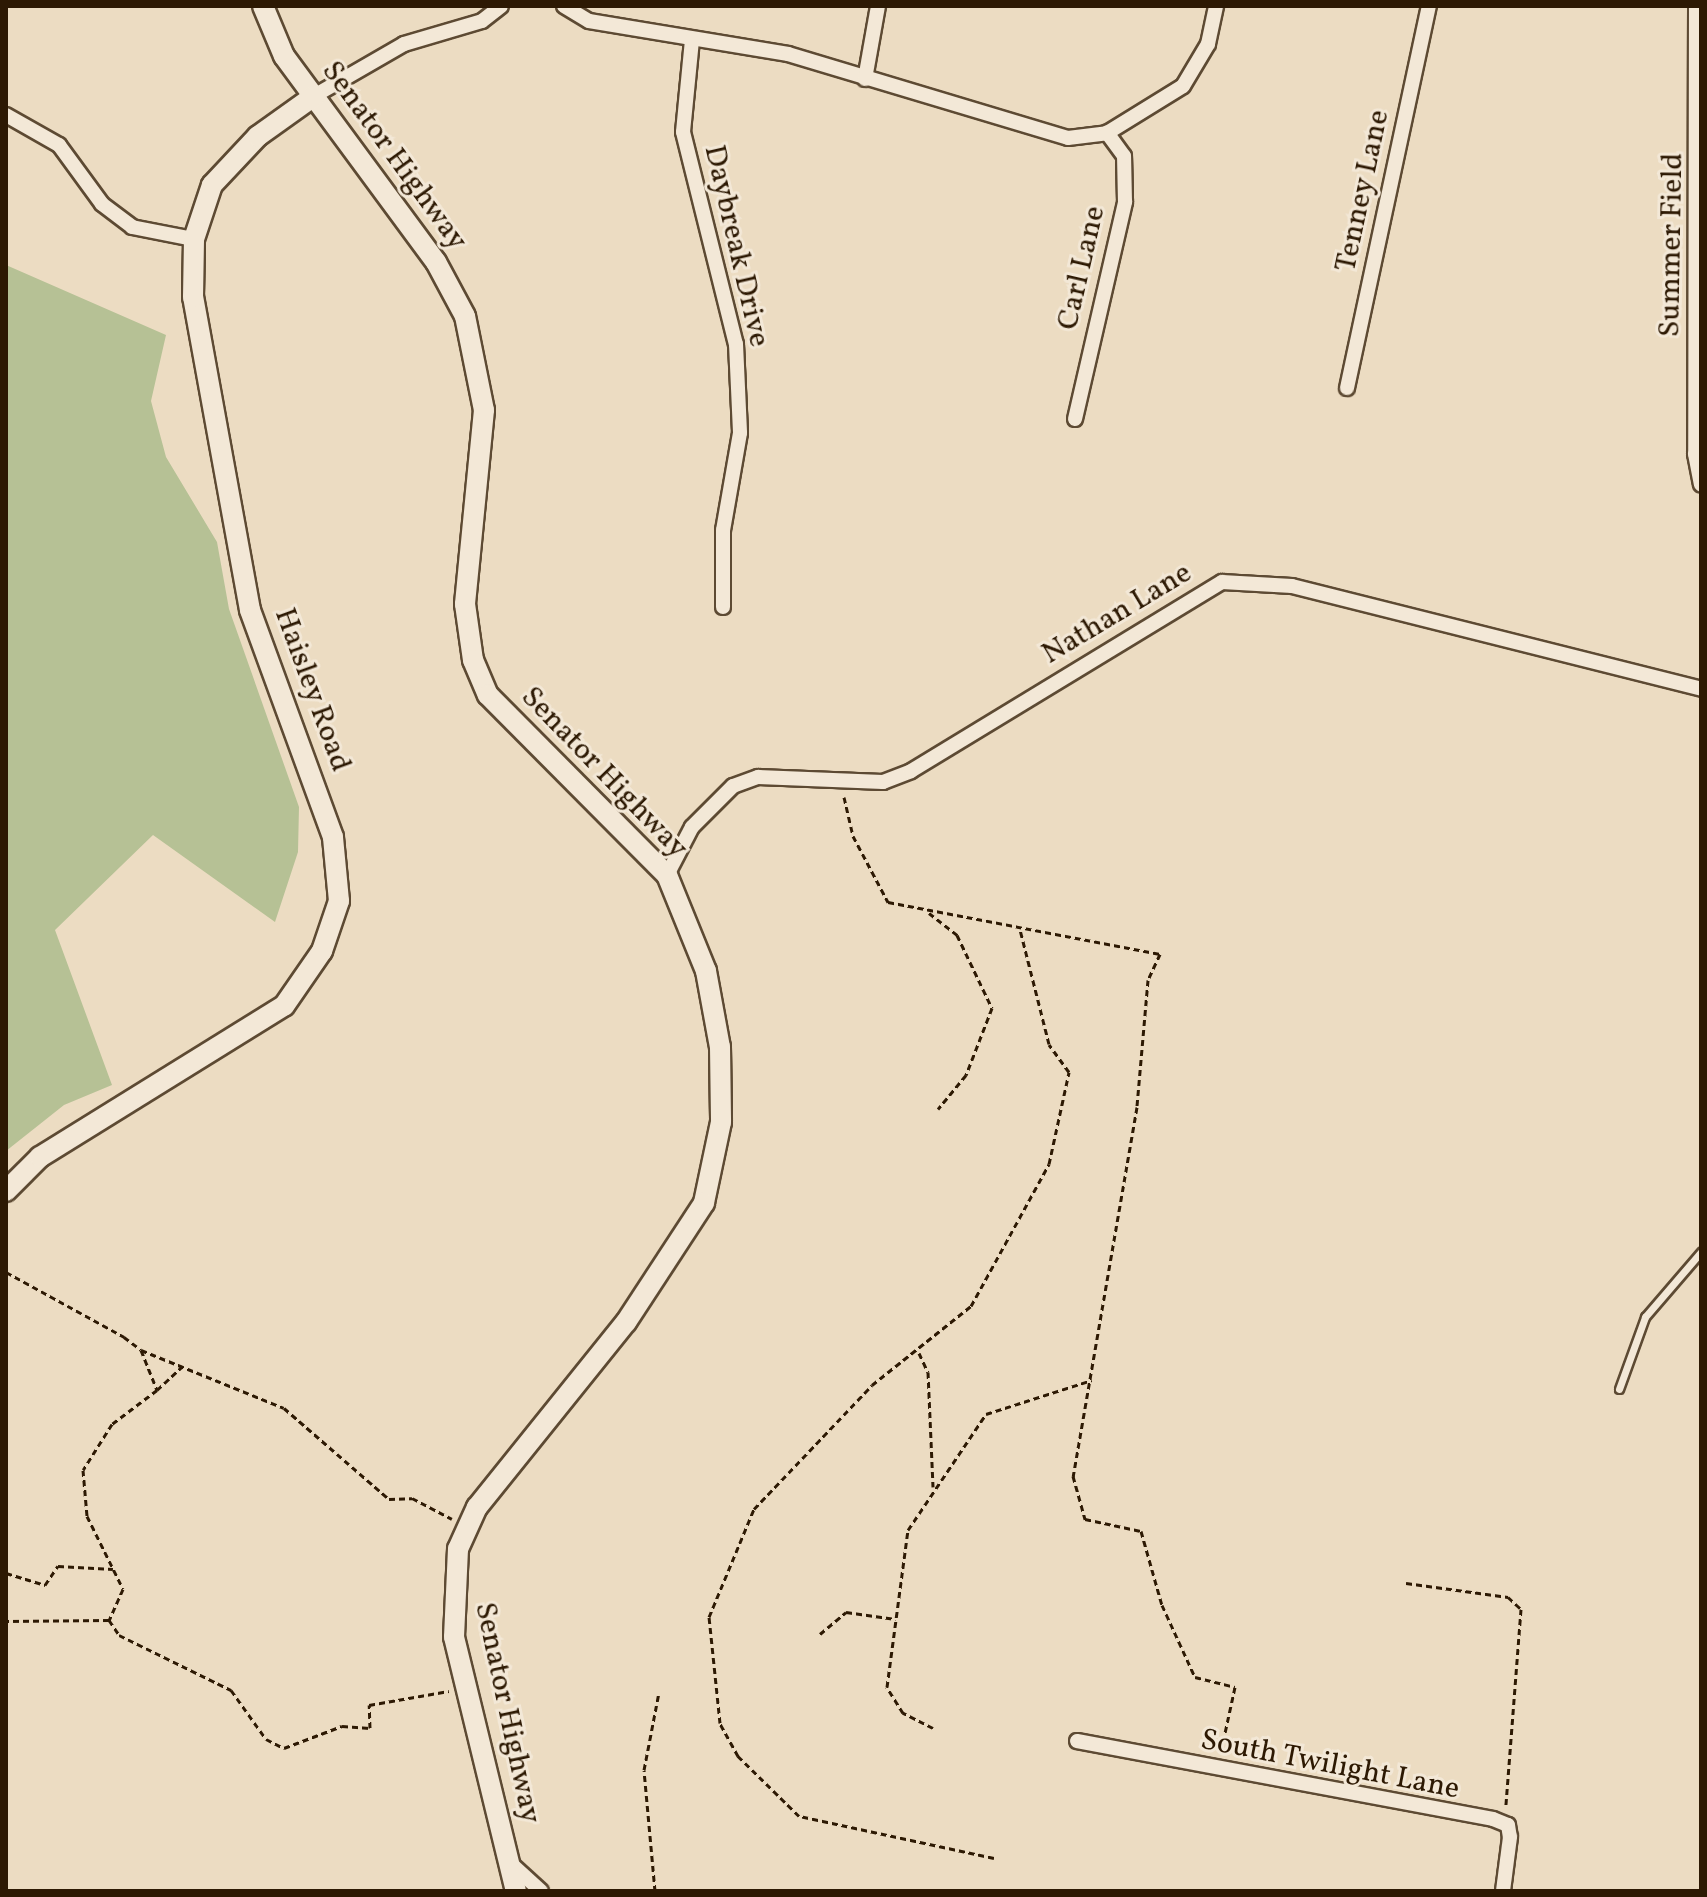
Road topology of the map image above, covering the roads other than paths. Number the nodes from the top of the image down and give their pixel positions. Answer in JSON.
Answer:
{"nodes":[{"id":1,"x":263,"y":6,"type":"edge"},
{"id":2,"x":501,"y":6,"type":"edge"},
{"id":3,"x":564,"y":6,"type":"edge"},
{"id":4,"x":878,"y":6,"type":"edge"},
{"id":5,"x":1216,"y":6,"type":"edge"},
{"id":6,"x":1429,"y":6,"type":"edge"},
{"id":7,"x":1696,"y":6,"type":"edge"},
{"id":8,"x":692,"y":40,"type":"junction"},
{"id":9,"x":865,"y":79,"type":"junction"},
{"id":10,"x":314,"y":96,"type":"junction"},
{"id":11,"x":6,"y":115,"type":"edge"},
{"id":12,"x":1107,"y":133,"type":"junction"},
{"id":13,"x":194,"y":239,"type":"junction"},
{"id":14,"x":1347,"y":388,"type":"dead end"},
{"id":15,"x":1075,"y":419,"type":"dead end"},
{"id":16,"x":1701,"y":484,"type":"edge"},
{"id":17,"x":723,"y":607,"type":"dead end"},
{"id":18,"x":1701,"y":689,"type":"edge"},
{"id":19,"x":667,"y":875,"type":"junction"},
{"id":20,"x":6,"y":1191,"type":"edge"},
{"id":21,"x":1701,"y":1252,"type":"edge"},
{"id":22,"x":1619,"y":1389,"type":"dead end"},
{"id":23,"x":1077,"y":1741,"type":"dead end"},
{"id":24,"x":509,"y":1862,"type":"junction"},
{"id":25,"x":516,"y":1891,"type":"edge"},
{"id":26,"x":541,"y":1891,"type":"edge"},
{"id":27,"x":1503,"y":1891,"type":"edge"}],
"edges":[{"from":1,"to":10,"type":"street","name":"Senator Highway"},
{"from":2,"to":10,"type":"street"},
{"from":3,"to":8,"type":"street"},
{"from":4,"to":9,"type":"street"},
{"from":5,"to":12,"type":"street"},
{"from":6,"to":14,"type":"street","name":"Tenney Lane"},
{"from":7,"to":16,"type":"street","name":"Summer Field"},
{"from":8,"to":9,"type":"street"},
{"from":8,"to":17,"type":"street","name":"Daybreak Drive"},
{"from":9,"to":12,"type":"street"},
{"from":10,"to":13,"type":"street","name":"Haisley Road"},
{"from":10,"to":19,"type":"street","name":"Senator Highway"},
{"from":11,"to":13,"type":"street"},
{"from":12,"to":15,"type":"street","name":"Carl Lane"},
{"from":13,"to":20,"type":"street","name":"Haisley Road"},
{"from":18,"to":19,"type":"street","name":"Nathan Lane"},
{"from":19,"to":24,"type":"street","name":"Senator Highway"},
{"from":21,"to":22,"type":"lane"},
{"from":23,"to":27,"type":"street","name":"South Twilight Lane"},
{"from":24,"to":25,"type":"street","name":"Senator Highway"},
{"from":24,"to":26,"type":"street"}]}
